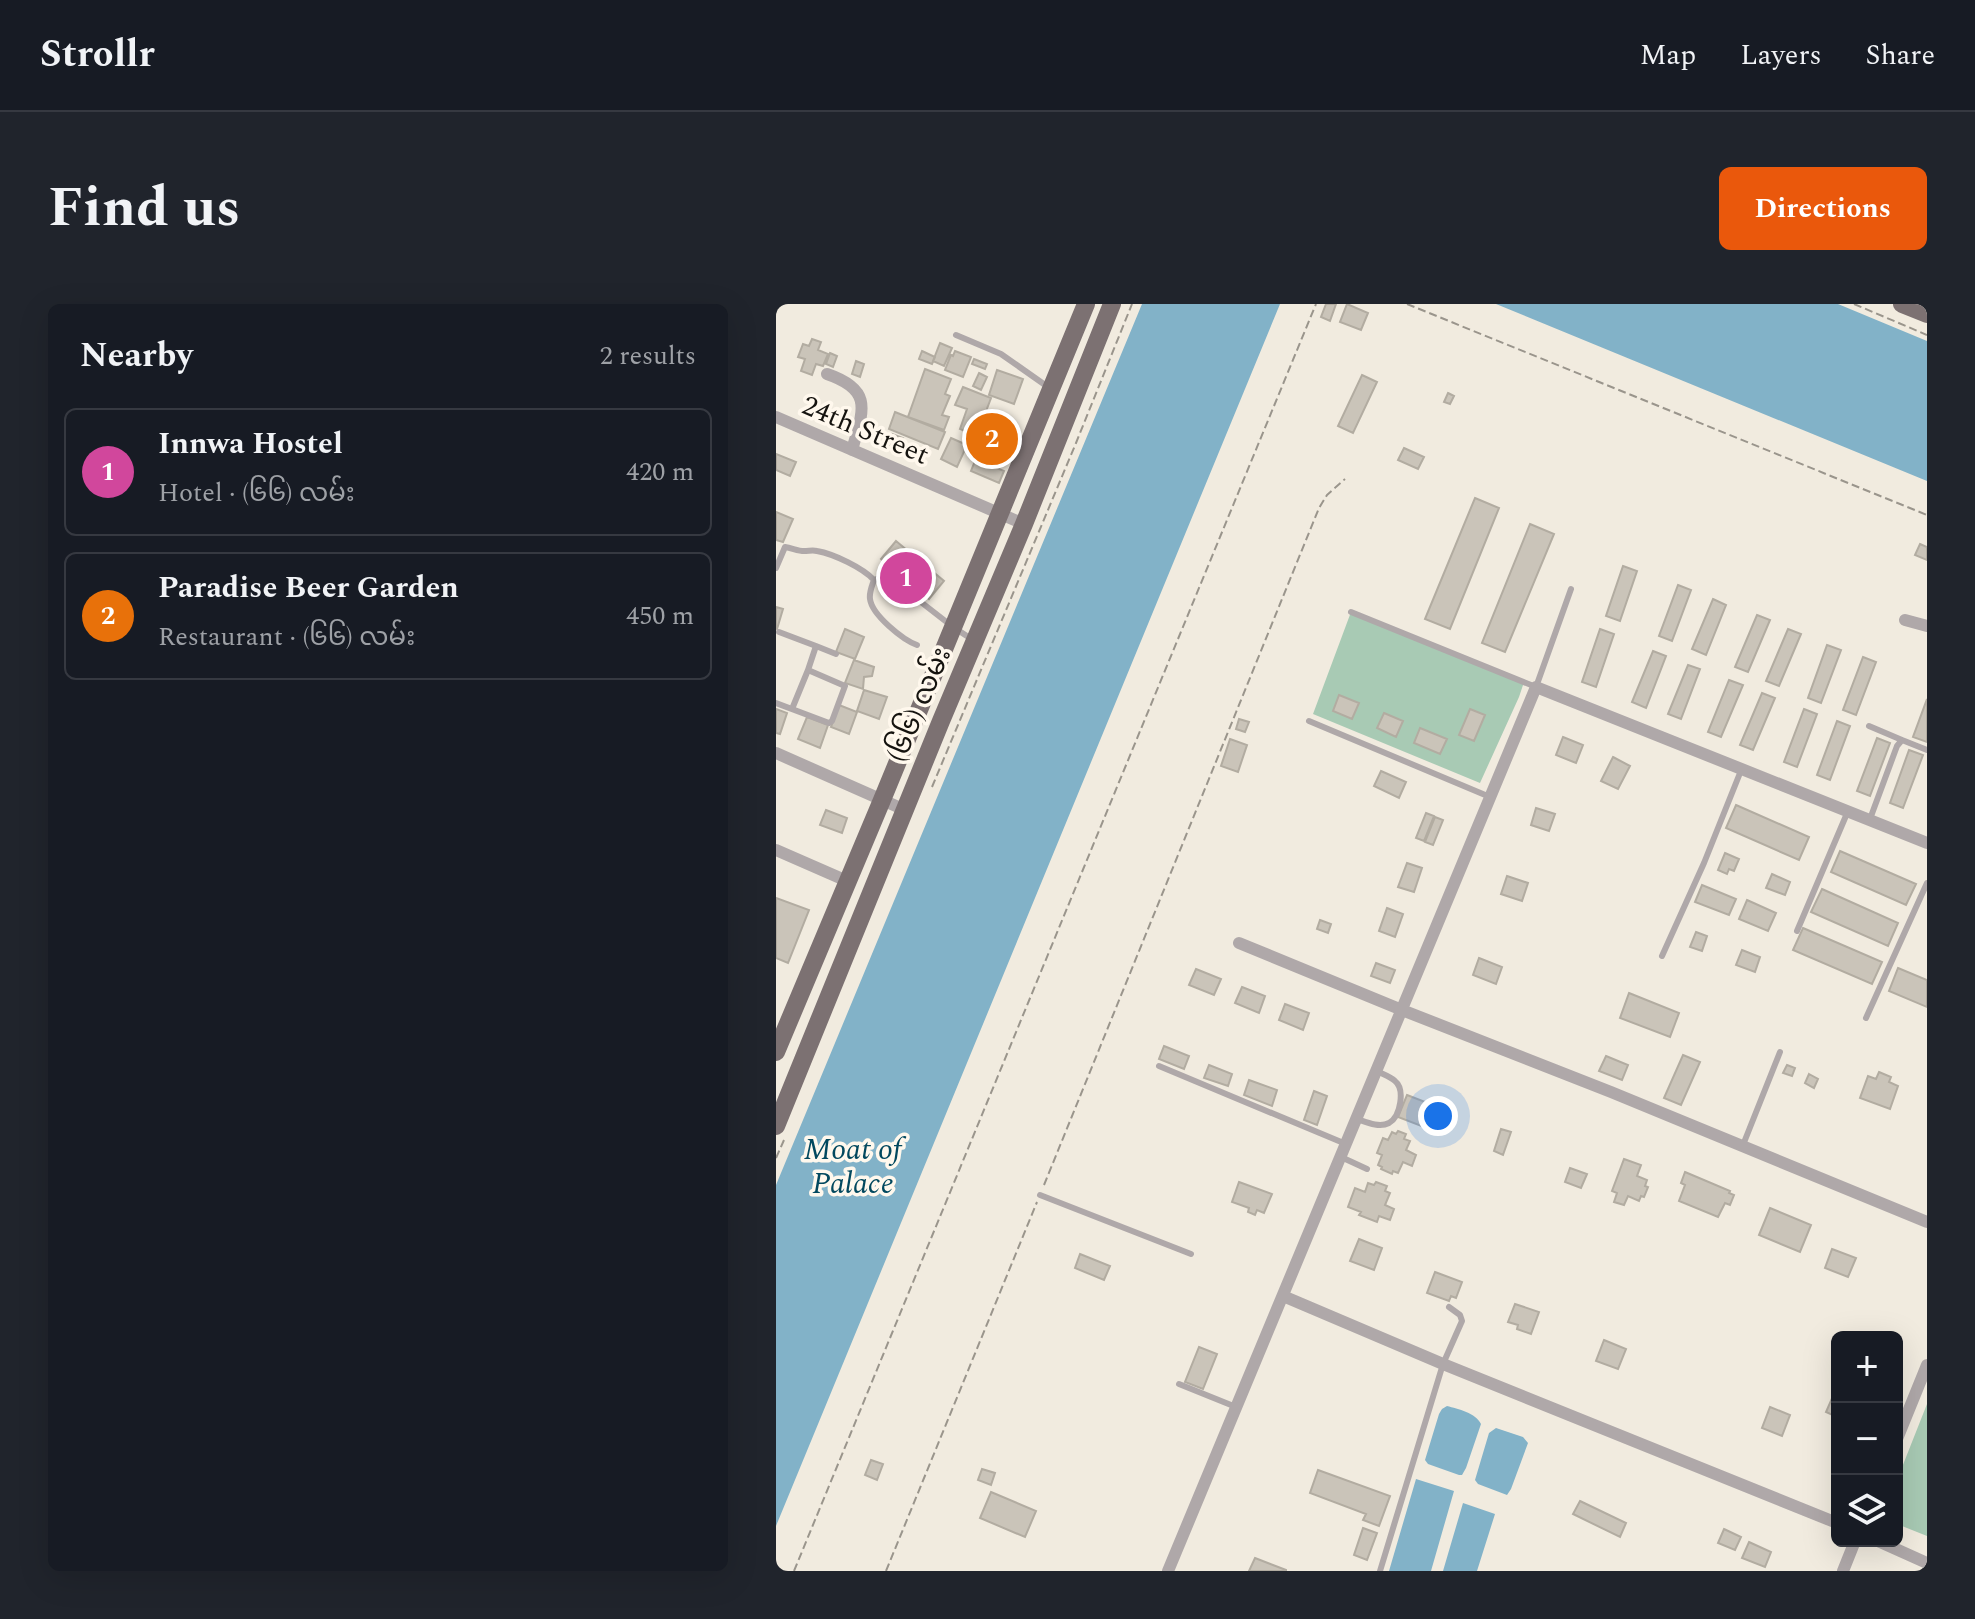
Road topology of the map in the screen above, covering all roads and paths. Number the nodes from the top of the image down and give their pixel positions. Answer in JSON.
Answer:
{"nodes":[{"id":1,"x":1086,"y":304,"type":"edge"},
{"id":2,"x":1112,"y":304,"type":"edge"},
{"id":3,"x":1132,"y":304,"type":"edge"},
{"id":4,"x":1316,"y":304,"type":"edge"},
{"id":5,"x":1407,"y":304,"type":"edge"},
{"id":6,"x":1854,"y":304,"type":"edge"},
{"id":7,"x":1902,"y":304,"type":"edge"},
{"id":8,"x":1927,"y":314,"type":"edge"},
{"id":9,"x":956,"y":335,"type":"dead end"},
{"id":10,"x":1927,"y":335,"type":"edge"},
{"id":11,"x":827,"y":374,"type":"dead end"},
{"id":12,"x":1051,"y":389,"type":"junction"},
{"id":13,"x":776,"y":417,"type":"edge"},
{"id":14,"x":852,"y":450,"type":"junction"},
{"id":15,"x":1345,"y":479,"type":"dead end"},
{"id":16,"x":1000,"y":512,"type":"junction"},
{"id":17,"x":1927,"y":515,"type":"edge"},
{"id":18,"x":1024,"y":524,"type":"junction"},
{"id":19,"x":776,"y":568,"type":"edge"},
{"id":20,"x":874,"y":580,"type":"junction"},
{"id":21,"x":1571,"y":589,"type":"dead end"},
{"id":22,"x":1351,"y":612,"type":"dead end"},
{"id":23,"x":1905,"y":620,"type":"dead end"},
{"id":24,"x":1927,"y":626,"type":"edge"},
{"id":25,"x":953,"y":627,"type":"junction"},
{"id":26,"x":779,"y":632,"type":"dead end"},
{"id":27,"x":975,"y":641,"type":"junction"},
{"id":28,"x":917,"y":645,"type":"dead end"},
{"id":29,"x":816,"y":646,"type":"junction"},
{"id":30,"x":836,"y":654,"type":"dead end"},
{"id":31,"x":808,"y":670,"type":"junction"},
{"id":32,"x":1536,"y":687,"type":"junction"},
{"id":33,"x":776,"y":703,"type":"edge"},
{"id":34,"x":792,"y":709,"type":"junction"},
{"id":35,"x":1309,"y":721,"type":"dead end"},
{"id":36,"x":1869,"y":726,"type":"dead end"},
{"id":37,"x":1902,"y":740,"type":"junction"},
{"id":38,"x":1927,"y":750,"type":"edge"},
{"id":39,"x":776,"y":753,"type":"edge"},
{"id":40,"x":1742,"y":768,"type":"junction"},
{"id":41,"x":929,"y":794,"type":"dead end"},
{"id":42,"x":1491,"y":797,"type":"junction"},
{"id":43,"x":882,"y":800,"type":"junction"},
{"id":44,"x":905,"y":810,"type":"junction"},
{"id":45,"x":1848,"y":811,"type":"junction"},
{"id":46,"x":1870,"y":819,"type":"junction"},
{"id":47,"x":1927,"y":843,"type":"edge"},
{"id":48,"x":776,"y":850,"type":"edge"},
{"id":49,"x":847,"y":881,"type":"junction"},
{"id":50,"x":1927,"y":883,"type":"edge"},
{"id":51,"x":1797,"y":931,"type":"dead end"},
{"id":52,"x":1239,"y":943,"type":"dead end"},
{"id":53,"x":1662,"y":956,"type":"dead end"},
{"id":54,"x":1402,"y":1010,"type":"junction"},
{"id":55,"x":1866,"y":1018,"type":"dead end"},
{"id":56,"x":778,"y":1040,"type":"edge"},
{"id":57,"x":1780,"y":1052,"type":"dead end"},
{"id":58,"x":1159,"y":1066,"type":"dead end"},
{"id":59,"x":1377,"y":1071,"type":"junction"},
{"id":60,"x":1357,"y":1119,"type":"junction"},
{"id":61,"x":782,"y":1128,"type":"edge"},
{"id":62,"x":1346,"y":1144,"type":"junction"},
{"id":63,"x":1742,"y":1146,"type":"junction"},
{"id":64,"x":1341,"y":1157,"type":"junction"},
{"id":65,"x":776,"y":1158,"type":"edge"},
{"id":66,"x":1367,"y":1169,"type":"dead end"},
{"id":67,"x":1040,"y":1195,"type":"junction"},
{"id":68,"x":1927,"y":1222,"type":"edge"},
{"id":69,"x":1191,"y":1254,"type":"dead end"},
{"id":70,"x":1283,"y":1296,"type":"junction"},
{"id":71,"x":1449,"y":1307,"type":"dead end"},
{"id":72,"x":1443,"y":1364,"type":"junction"},
{"id":73,"x":1927,"y":1365,"type":"edge"},
{"id":74,"x":1179,"y":1384,"type":"dead end"},
{"id":75,"x":1236,"y":1407,"type":"junction"},
{"id":76,"x":1903,"y":1424,"type":"edge"},
{"id":77,"x":1831,"y":1521,"type":"edge"},
{"id":78,"x":1853,"y":1547,"type":"edge"},
{"id":79,"x":1891,"y":1547,"type":"edge"},
{"id":80,"x":1927,"y":1563,"type":"edge"},
{"id":81,"x":794,"y":1571,"type":"edge"},
{"id":82,"x":886,"y":1571,"type":"edge"},
{"id":83,"x":1168,"y":1571,"type":"edge"},
{"id":84,"x":1380,"y":1571,"type":"edge"},
{"id":85,"x":1843,"y":1571,"type":"edge"}],
"edges":[{"from":1,"to":12,"type":"main road","name":"(၆၆) လမ်း"},
{"from":2,"to":18,"type":"main road","name":"(၆၆) လမ်း"},
{"from":3,"to":41,"type":"path"},
{"from":4,"to":81,"type":"path"},
{"from":5,"to":17,"type":"path"},
{"from":6,"to":10,"type":"path"},
{"from":7,"to":8,"type":"main road"},
{"from":9,"to":12,"type":"lane"},
{"from":11,"to":14,"type":"street"},
{"from":12,"to":16,"type":"main road","name":"(၆၆) လမ်း"},
{"from":13,"to":14,"type":"street","name":"24th Street"},
{"from":14,"to":16,"type":"street","name":"24th Street"},
{"from":15,"to":67,"type":"path"},
{"from":16,"to":18,"type":"street","name":"24th Street"},
{"from":16,"to":25,"type":"main road","name":"(၆၆) လမ်း"},
{"from":18,"to":27,"type":"main road","name":"(၆၆) လမ်း"},
{"from":19,"to":20,"type":"lane"},
{"from":20,"to":25,"type":"lane"},
{"from":20,"to":28,"type":"lane"},
{"from":21,"to":32,"type":"lane"},
{"from":22,"to":32,"type":"lane"},
{"from":23,"to":24,"type":"street"},
{"from":25,"to":27,"type":"lane"},
{"from":25,"to":43,"type":"main road","name":"(၆၆) လမ်း"},
{"from":26,"to":29,"type":"lane"},
{"from":27,"to":44,"type":"main road","name":"(၆၆) လမ်း"},
{"from":29,"to":30,"type":"lane"},
{"from":29,"to":31,"type":"lane"},
{"from":31,"to":34,"type":"lane"},
{"from":31,"to":34,"type":"lane"},
{"from":32,"to":40,"type":"street"},
{"from":32,"to":42,"type":"street"},
{"from":33,"to":34,"type":"lane"},
{"from":35,"to":42,"type":"lane"},
{"from":36,"to":37,"type":"lane"},
{"from":37,"to":38,"type":"lane"},
{"from":37,"to":46,"type":"lane"},
{"from":39,"to":43,"type":"street"},
{"from":40,"to":45,"type":"street"},
{"from":40,"to":53,"type":"lane"},
{"from":42,"to":54,"type":"street"},
{"from":43,"to":44,"type":"street"},
{"from":43,"to":49,"type":"main road","name":"(၆၆) လမ်း"},
{"from":44,"to":61,"type":"main road","name":"(၆၆) လမ်း"},
{"from":45,"to":46,"type":"street"},
{"from":45,"to":51,"type":"lane"},
{"from":46,"to":47,"type":"street"},
{"from":48,"to":49,"type":"street"},
{"from":49,"to":56,"type":"main road","name":"(၆၆) လမ်း"},
{"from":50,"to":55,"type":"lane"},
{"from":52,"to":54,"type":"street"},
{"from":54,"to":59,"type":"street"},
{"from":54,"to":63,"type":"street"},
{"from":57,"to":63,"type":"lane"},
{"from":58,"to":62,"type":"lane"},
{"from":59,"to":60,"type":"street"},
{"from":59,"to":60,"type":"lane"},
{"from":60,"to":62,"type":"street"},
{"from":61,"to":65,"type":"path"},
{"from":62,"to":64,"type":"street"},
{"from":63,"to":68,"type":"street"},
{"from":64,"to":66,"type":"lane"},
{"from":64,"to":70,"type":"street"},
{"from":67,"to":69,"type":"lane"},
{"from":67,"to":82,"type":"path"},
{"from":70,"to":72,"type":"street"},
{"from":70,"to":75,"type":"street"},
{"from":71,"to":72,"type":"lane"},
{"from":72,"to":77,"type":"street"},
{"from":72,"to":84,"type":"lane"},
{"from":73,"to":76,"type":"street"},
{"from":74,"to":75,"type":"lane"},
{"from":75,"to":83,"type":"street"},
{"from":78,"to":85,"type":"street"},
{"from":79,"to":80,"type":"street"}]}
